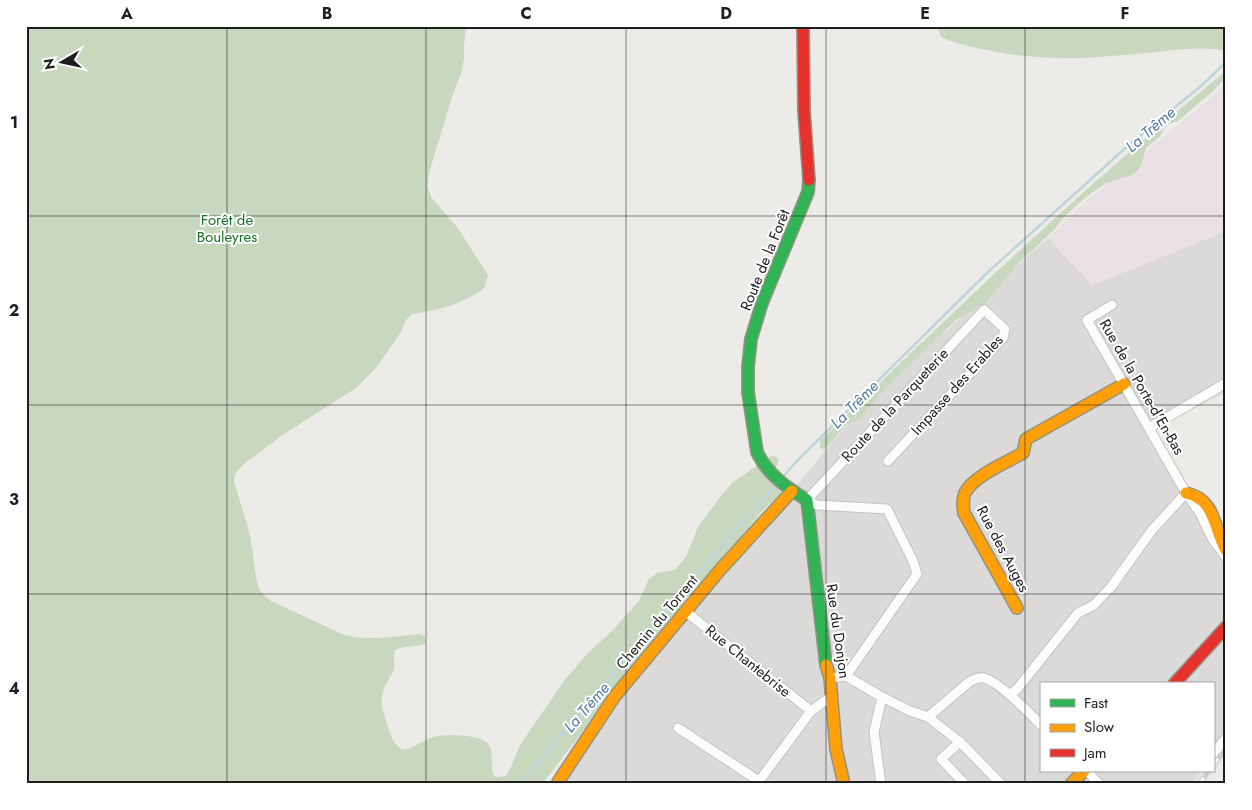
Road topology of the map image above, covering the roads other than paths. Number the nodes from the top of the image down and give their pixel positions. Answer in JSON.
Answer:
{"nodes":[{"id":1,"x":803,"y":26,"type":"edge"},
{"id":2,"x":1112,"y":305,"type":"dead end"},
{"id":3,"x":984,"y":310,"type":"joint"},
{"id":4,"x":1226,"y":383,"type":"edge"},
{"id":5,"x":1124,"y":384,"type":"junction"},
{"id":6,"x":1149,"y":428,"type":"junction"},
{"id":7,"x":888,"y":461,"type":"dead end"},
{"id":8,"x":789,"y":489,"type":"junction"},
{"id":9,"x":1186,"y":493,"type":"junction"},
{"id":10,"x":807,"y":500,"type":"junction"},
{"id":11,"x":1226,"y":550,"type":"edge"},
{"id":12,"x":1226,"y":557,"type":"edge"},
{"id":13,"x":1018,"y":608,"type":"dead end"},
{"id":14,"x":685,"y":611,"type":"junction"},
{"id":15,"x":1226,"y":618,"type":"edge"},
{"id":16,"x":1226,"y":627,"type":"edge"},
{"id":17,"x":1215,"y":637,"type":"junction"},
{"id":18,"x":846,"y":676,"type":"junction"},
{"id":19,"x":830,"y":678,"type":"junction"},
{"id":20,"x":1176,"y":682,"type":"edge"},
{"id":21,"x":1010,"y":695,"type":"junction"},
{"id":22,"x":832,"y":696,"type":"junction"},
{"id":23,"x":882,"y":697,"type":"junction"},
{"id":24,"x":811,"y":711,"type":"junction"},
{"id":25,"x":928,"y":717,"type":"junction"},
{"id":26,"x":1040,"y":724,"type":"edge"},
{"id":27,"x":678,"y":728,"type":"dead end"},
{"id":28,"x":1226,"y":738,"type":"edge"},
{"id":29,"x":960,"y":742,"type":"junction"},
{"id":30,"x":1214,"y":753,"type":"edge"},
{"id":31,"x":1084,"y":772,"type":"edge"},
{"id":32,"x":1086,"y":772,"type":"edge"},
{"id":33,"x":758,"y":782,"type":"edge"},
{"id":34,"x":559,"y":783,"type":"edge"},
{"id":35,"x":844,"y":784,"type":"edge"},
{"id":36,"x":881,"y":784,"type":"edge"},
{"id":37,"x":965,"y":784,"type":"edge"},
{"id":38,"x":1001,"y":784,"type":"edge"},
{"id":39,"x":1071,"y":784,"type":"edge"},
{"id":40,"x":1099,"y":784,"type":"edge"}],
"edges":[{"from":1,"to":8,"type":"street","name":"Route de la Forêt"},
{"from":2,"to":5,"type":"street","name":"Rue de la Porte-d'En-Bas"},
{"from":3,"to":7,"type":"street","name":"Impasse des Erables"},
{"from":3,"to":10,"type":"street","name":"Route de la Parqueterie"},
{"from":4,"to":6,"type":"street"},
{"from":5,"to":6,"type":"street","name":"Rue de la Porte-d'En-Bas"},
{"from":5,"to":13,"type":"street","name":"Rue des Auges"},
{"from":6,"to":9,"type":"street","name":"Rue de la Porte-d'En-Bas"},
{"from":8,"to":10,"type":"street"},
{"from":8,"to":14,"type":"street","name":"Chemin du Torrent"},
{"from":9,"to":11,"type":"street"},
{"from":9,"to":12,"type":"street","name":"Rue de la Porte-d'En-Bas"},
{"from":9,"to":21,"type":"street"},
{"from":10,"to":18,"type":"street"},
{"from":10,"to":19,"type":"street","name":"Rue du Donjon"},
{"from":14,"to":24,"type":"street","name":"Rue Chantebrise"},
{"from":14,"to":34,"type":"street","name":"Chemin du Torrent"},
{"from":15,"to":17,"type":"street"},
{"from":16,"to":17,"type":"street"},
{"from":17,"to":20,"type":"street"},
{"from":18,"to":19,"type":"street"},
{"from":18,"to":23,"type":"street"},
{"from":19,"to":22,"type":"street","name":"Rue du Donjon"},
{"from":21,"to":25,"type":"street"},
{"from":21,"to":26,"type":"street"},
{"from":22,"to":24,"type":"street"},
{"from":22,"to":35,"type":"street","name":"Rue du Donjon"},
{"from":23,"to":25,"type":"street"},
{"from":23,"to":36,"type":"street"},
{"from":24,"to":33,"type":"street"},
{"from":25,"to":29,"type":"street"},
{"from":27,"to":33,"type":"street"},
{"from":28,"to":30,"type":"street"},
{"from":29,"to":37,"type":"street"},
{"from":29,"to":38,"type":"street"},
{"from":31,"to":39,"type":"street"},
{"from":32,"to":40,"type":"street"}]}
